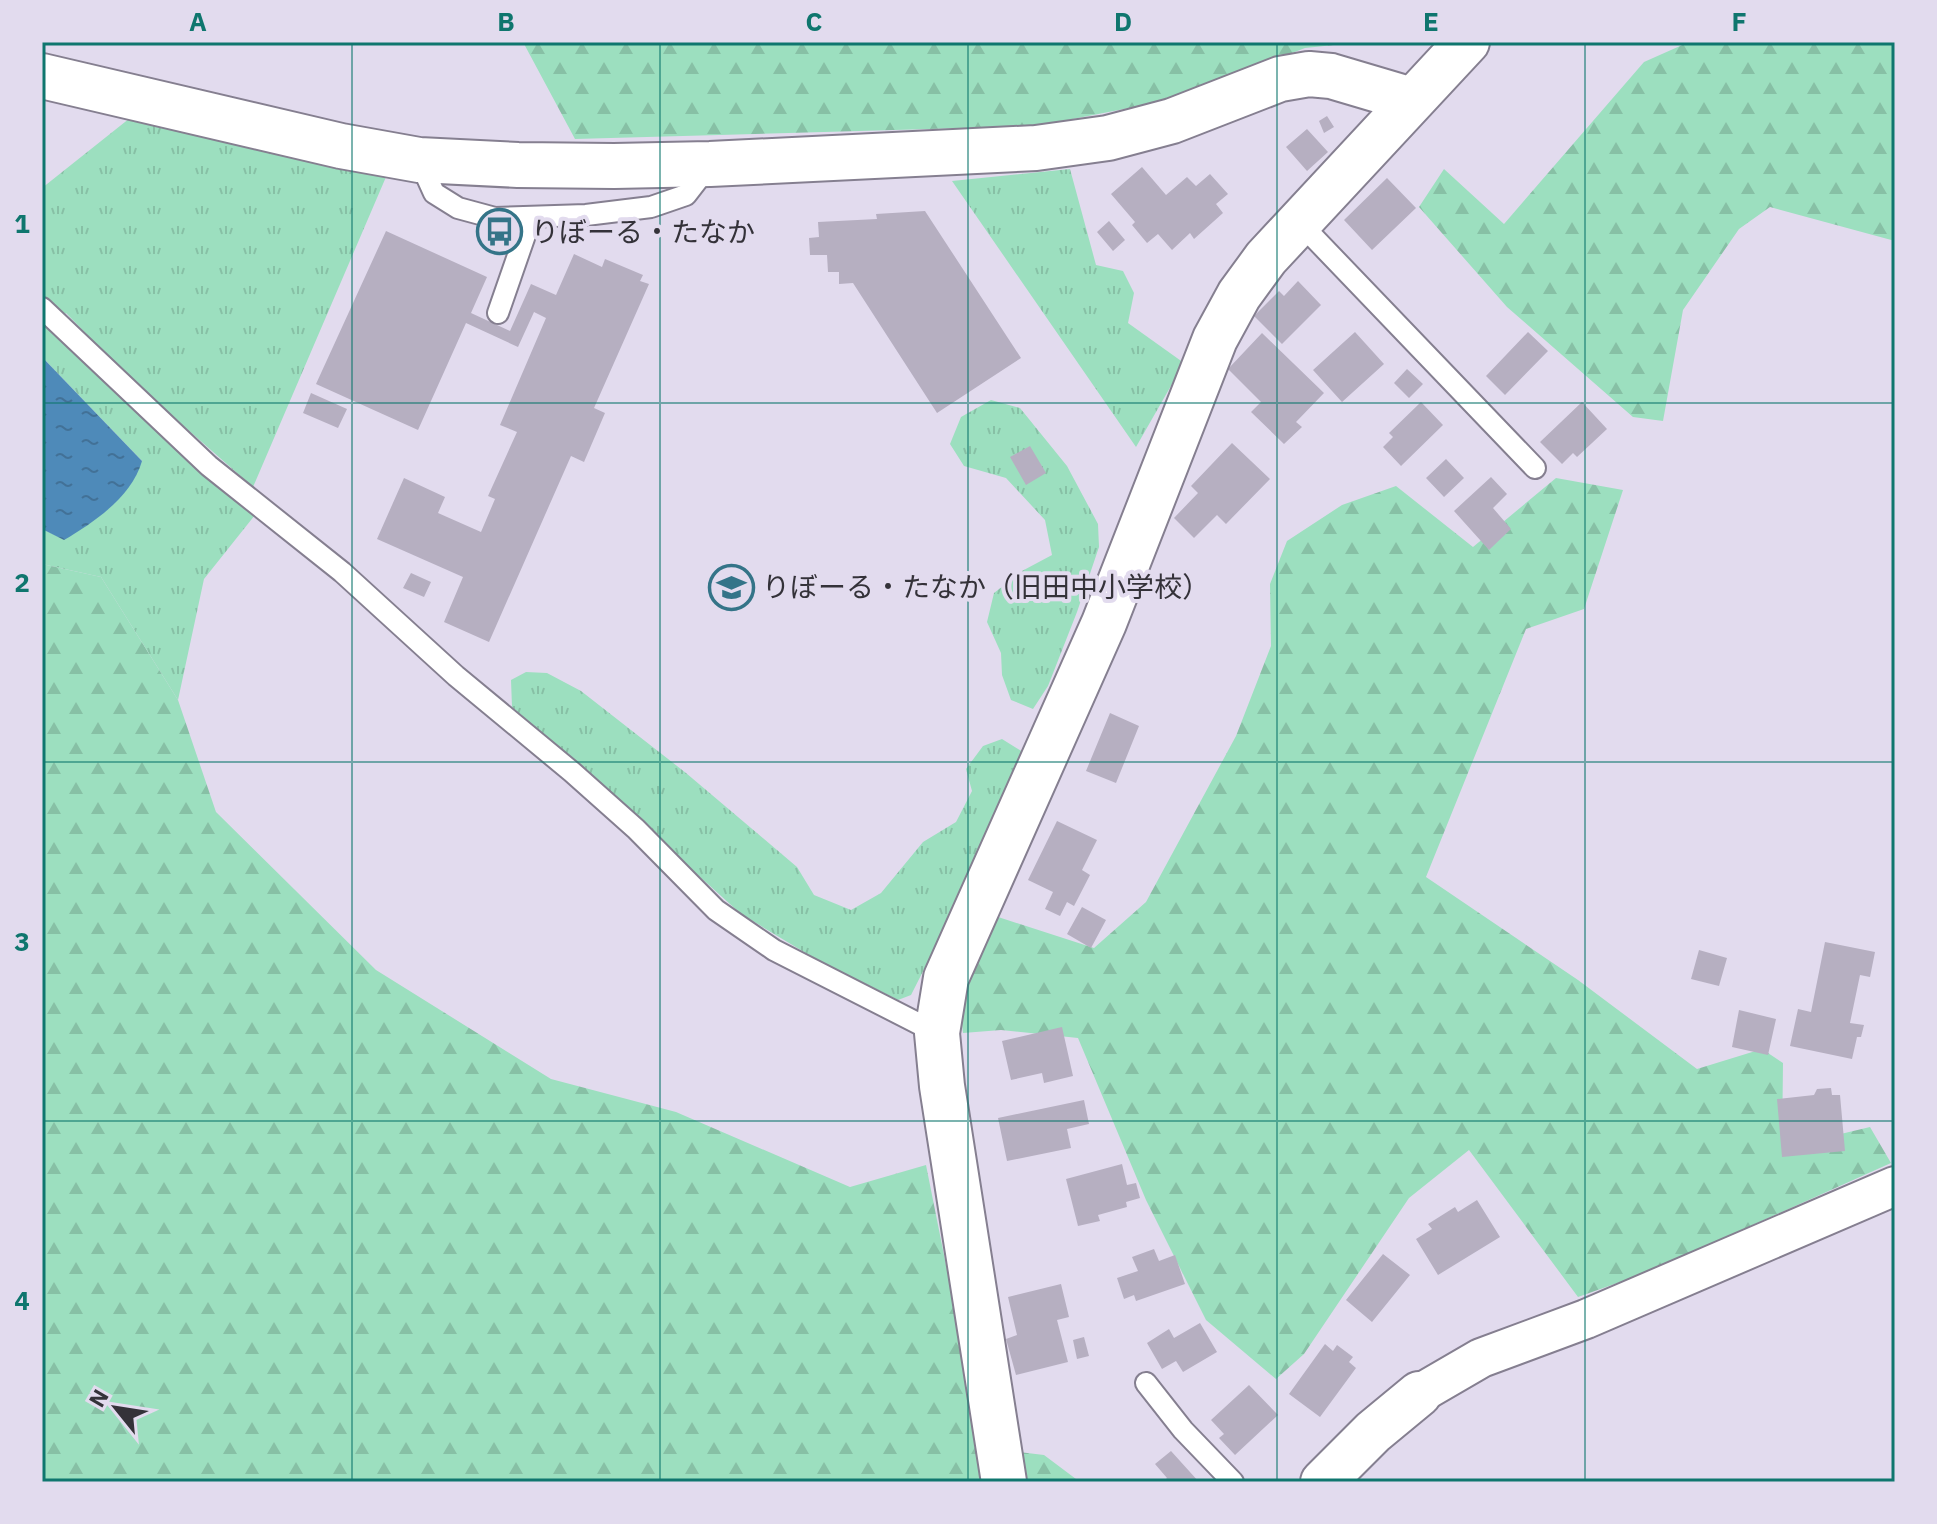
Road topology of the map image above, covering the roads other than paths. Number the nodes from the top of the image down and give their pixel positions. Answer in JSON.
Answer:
{"nodes":[{"id":1,"x":1467,"y":42,"type":"edge"},
{"id":2,"x":42,"y":76,"type":"edge"},
{"id":3,"x":1412,"y":100,"type":"junction"},
{"id":4,"x":419,"y":160,"type":"junction"},
{"id":5,"x":710,"y":164,"type":"junction"},
{"id":6,"x":531,"y":218,"type":"junction"},
{"id":7,"x":1298,"y":221,"type":"junction"},
{"id":8,"x":42,"y":308,"type":"edge"},
{"id":9,"x":498,"y":313,"type":"dead end"},
{"id":10,"x":1535,"y":468,"type":"dead end"},
{"id":11,"x":937,"y":1033,"type":"junction"},
{"id":12,"x":1895,"y":1186,"type":"edge"},
{"id":13,"x":1146,"y":1383,"type":"dead end"},
{"id":14,"x":1419,"y":1394,"type":"joint"},
{"id":15,"x":1004,"y":1482,"type":"edge"},
{"id":16,"x":1233,"y":1482,"type":"edge"},
{"id":17,"x":1323,"y":1482,"type":"edge"}],
"edges":[{"from":1,"to":3,"type":"street"},
{"from":2,"to":4,"type":"street"},
{"from":3,"to":5,"type":"street"},
{"from":3,"to":7,"type":"street"},
{"from":4,"to":5,"type":"street"},
{"from":4,"to":6,"type":"lane"},
{"from":5,"to":6,"type":"lane"},
{"from":6,"to":9,"type":"lane"},
{"from":7,"to":10,"type":"lane"},
{"from":7,"to":11,"type":"street"},
{"from":8,"to":11,"type":"lane"},
{"from":11,"to":15,"type":"street"},
{"from":12,"to":14,"type":"street"},
{"from":13,"to":16,"type":"lane"},
{"from":14,"to":17,"type":"street"}]}
